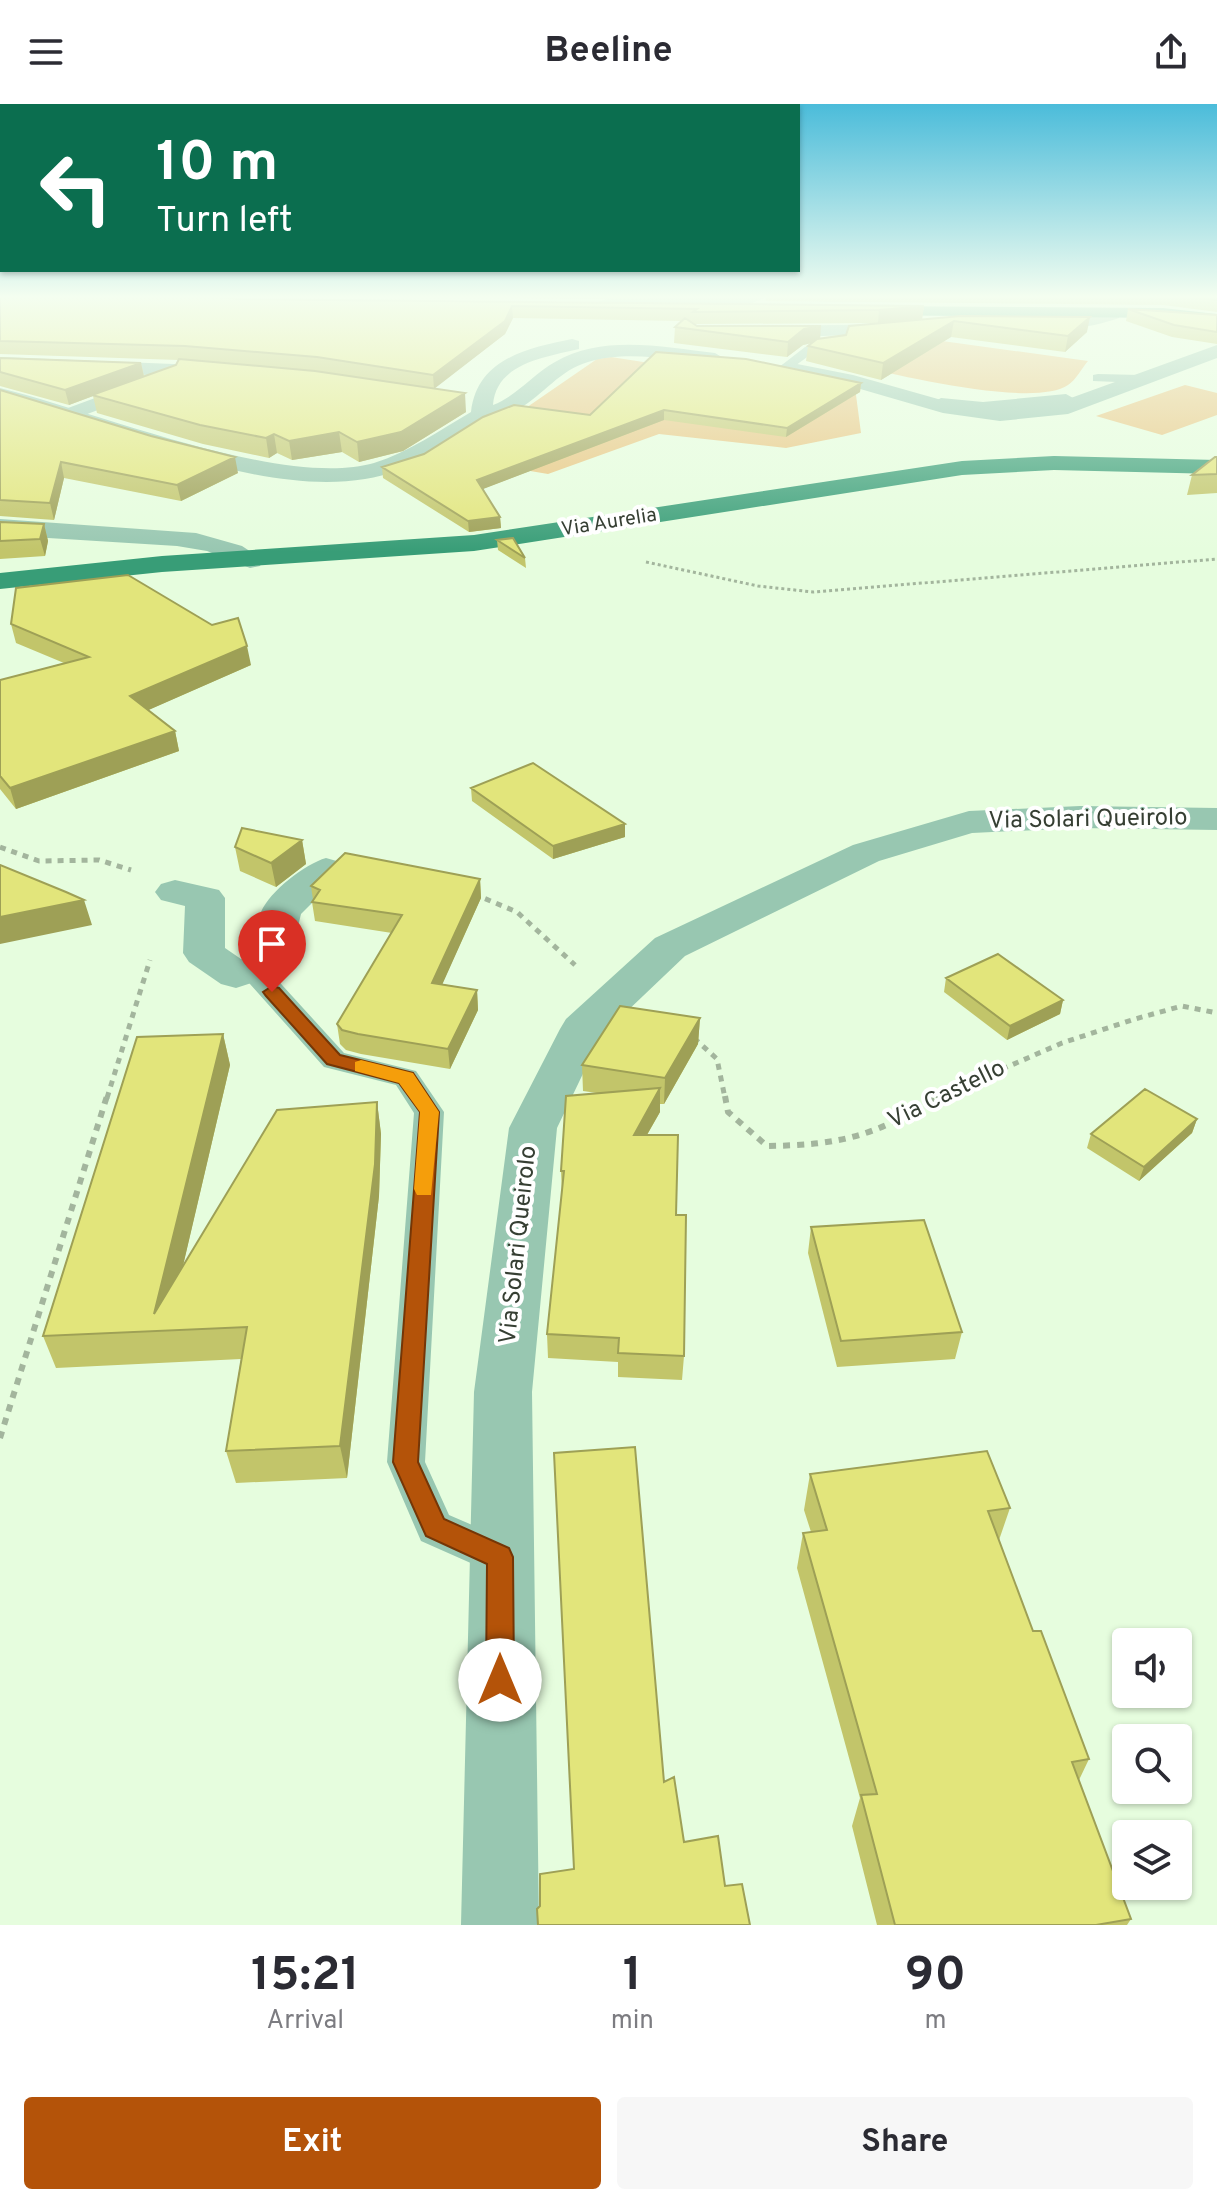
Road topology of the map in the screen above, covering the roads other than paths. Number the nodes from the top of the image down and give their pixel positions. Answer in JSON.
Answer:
{"nodes":[{"id":1,"x":153,"y":382,"type":"edge"},
{"id":2,"x":490,"y":382,"type":"edge"},
{"id":3,"x":537,"y":382,"type":"edge"},
{"id":4,"x":844,"y":382,"type":"edge"},
{"id":5,"x":1128,"y":382,"type":"edge"},
{"id":6,"x":0,"y":394,"type":"edge"},
{"id":7,"x":477,"y":408,"type":"junction"},
{"id":8,"x":75,"y":412,"type":"junction"},
{"id":9,"x":1217,"y":467,"type":"edge"},
{"id":10,"x":0,"y":527,"type":"edge"},
{"id":11,"x":250,"y":560,"type":"junction"},
{"id":12,"x":0,"y":581,"type":"edge"},
{"id":13,"x":1217,"y":819,"type":"edge"},
{"id":14,"x":326,"y":870,"type":"edge"},
{"id":15,"x":175,"y":892,"type":"road end"},
{"id":16,"x":252,"y":969,"type":"junction"},
{"id":17,"x":500,"y":1557,"type":"junction"},
{"id":18,"x":500,"y":1925,"type":"edge"}],
"edges":[{"from":1,"to":8,"type":"street"},
{"from":2,"to":7,"type":"street"},
{"from":3,"to":7,"type":"street"},
{"from":4,"to":5,"type":"street"},
{"from":6,"to":8,"type":"street"},
{"from":7,"to":8,"type":"street"},
{"from":9,"to":11,"type":"main road","name":"Via Aurelia"},
{"from":10,"to":11,"type":"street"},
{"from":11,"to":12,"type":"main road","name":"Via Aurelia"},
{"from":13,"to":17,"type":"street","name":"Via Solari Queirolo"},
{"from":14,"to":16,"type":"street"},
{"from":15,"to":16,"type":"street"},
{"from":16,"to":17,"type":"lane"},
{"from":17,"to":18,"type":"street","name":"Via Solari Queirolo"}]}
